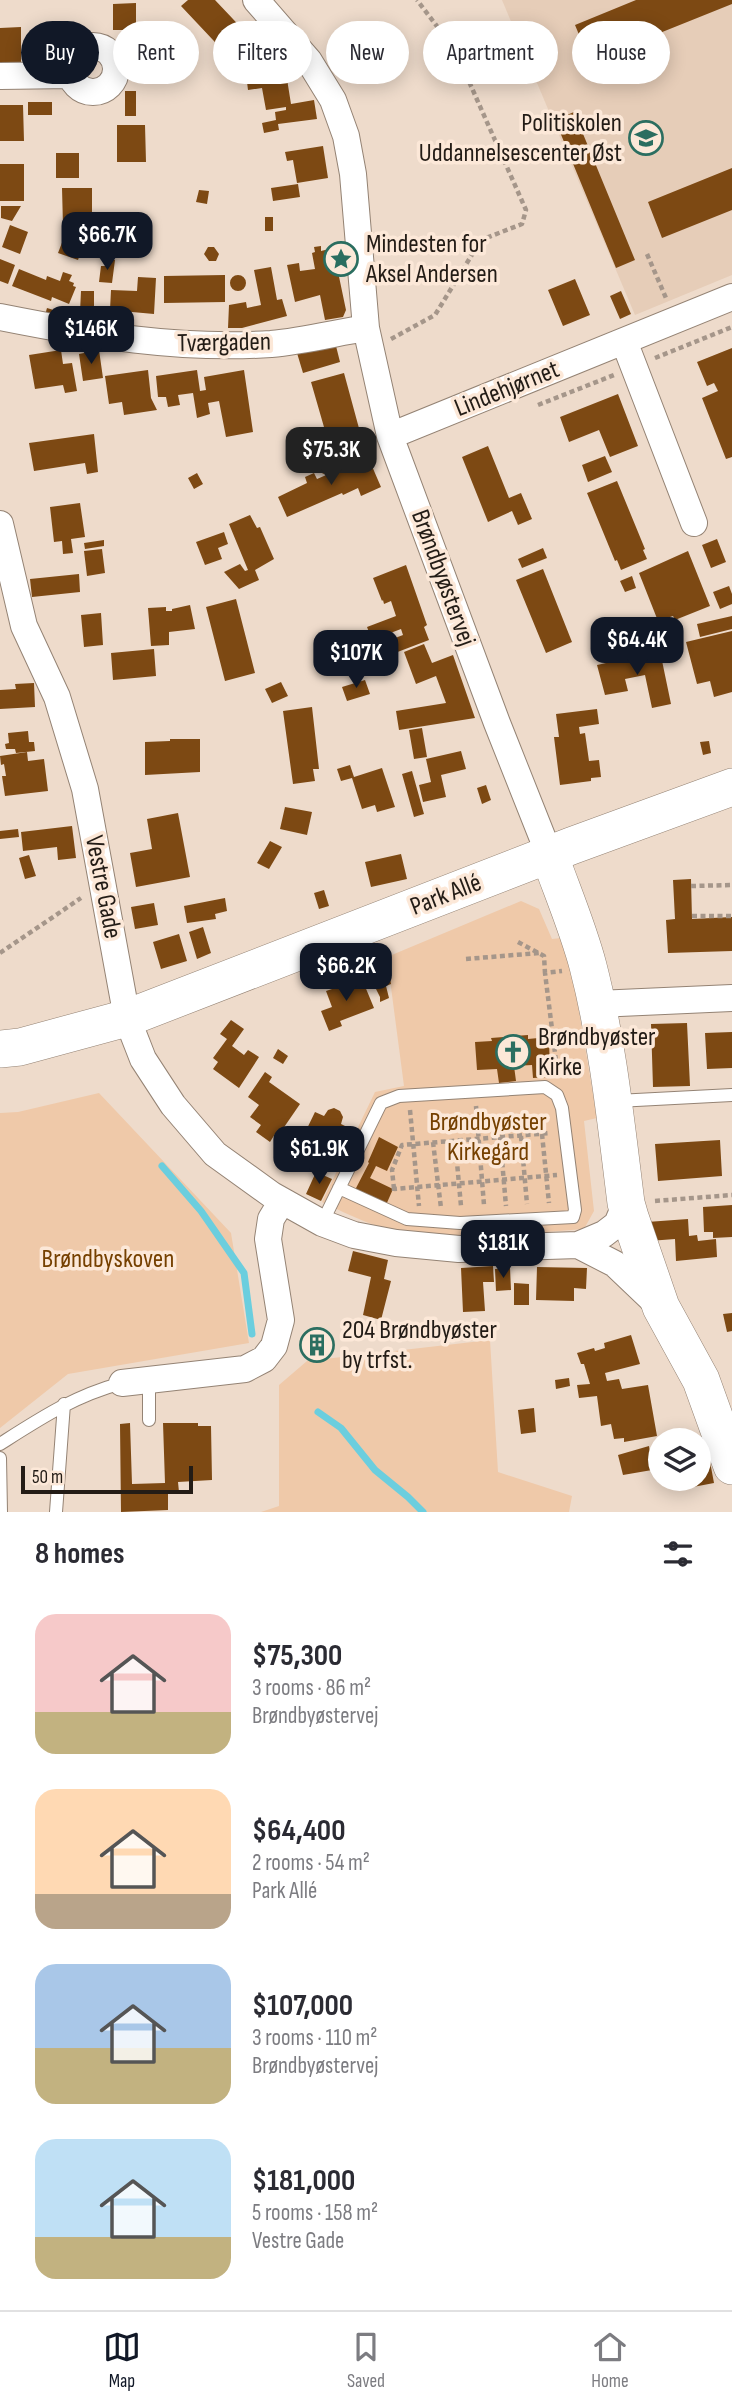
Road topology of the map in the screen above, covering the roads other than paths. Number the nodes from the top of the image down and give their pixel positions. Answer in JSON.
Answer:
{"nodes":[{"id":1,"x":256,"y":0,"type":"edge"},
{"id":2,"x":0,"y":76,"type":"edge"},
{"id":3,"x":21,"y":76,"type":"edge"},
{"id":4,"x":732,"y":297,"type":"edge"},
{"id":5,"x":0,"y":317,"type":"edge"},
{"id":6,"x":369,"y":339,"type":"junction"},
{"id":7,"x":624,"y":341,"type":"junction"},
{"id":8,"x":390,"y":436,"type":"junction"},
{"id":9,"x":694,"y":523,"type":"dead end"},
{"id":10,"x":0,"y":524,"type":"edge"},
{"id":11,"x":732,"y":787,"type":"edge"},
{"id":12,"x":549,"y":855,"type":"junction"},
{"id":13,"x":732,"y":998,"type":"edge"},
{"id":14,"x":597,"y":1004,"type":"junction"},
{"id":15,"x":127,"y":1018,"type":"junction"},
{"id":16,"x":0,"y":1049,"type":"edge"},
{"id":17,"x":732,"y":1095,"type":"edge"},
{"id":18,"x":614,"y":1101,"type":"junction"},
{"id":19,"x":339,"y":1188,"type":"junction"},
{"id":20,"x":282,"y":1201,"type":"junction"},
{"id":21,"x":626,"y":1203,"type":"junction"},
{"id":22,"x":322,"y":1223,"type":"junction"},
{"id":23,"x":578,"y":1245,"type":"junction"},
{"id":24,"x":661,"y":1307,"type":"junction"},
{"id":25,"x":149,"y":1380,"type":"junction"},
{"id":26,"x":122,"y":1383,"type":"joint"},
{"id":27,"x":64,"y":1404,"type":"junction"},
{"id":28,"x":149,"y":1420,"type":"dead end"},
{"id":29,"x":0,"y":1444,"type":"edge"},
{"id":30,"x":0,"y":1458,"type":"edge"},
{"id":31,"x":732,"y":1466,"type":"edge"},
{"id":32,"x":1,"y":1512,"type":"edge"},
{"id":33,"x":56,"y":1512,"type":"edge"}],
"edges":[{"from":1,"to":6,"type":"street","name":"Brøndbyøstervej"},
{"from":2,"to":3,"type":"street"},
{"from":4,"to":7,"type":"street","name":"Lindehjørnet"},
{"from":5,"to":6,"type":"street","name":"Tværgaden"},
{"from":6,"to":8,"type":"street","name":"Brøndbyøstervej"},
{"from":7,"to":8,"type":"street","name":"Lindehjørnet"},
{"from":7,"to":9,"type":"street"},
{"from":8,"to":12,"type":"street","name":"Brøndbyøstervej"},
{"from":10,"to":15,"type":"street","name":"Vestre Gade"},
{"from":11,"to":12,"type":"street","name":"Park Allé"},
{"from":12,"to":14,"type":"street","name":"Brøndbyøstervej"},
{"from":12,"to":15,"type":"street","name":"Park Allé"},
{"from":13,"to":14,"type":"street"},
{"from":14,"to":18,"type":"street","name":"Brøndbyøstervej"},
{"from":15,"to":16,"type":"street","name":"Park Allé"},
{"from":15,"to":20,"type":"street","name":"Vestre Gade"},
{"from":17,"to":18,"type":"lane"},
{"from":18,"to":21,"type":"street","name":"Brøndbyøstervej"},
{"from":19,"to":19,"type":"lane"},
{"from":19,"to":22,"type":"lane"},
{"from":20,"to":22,"type":"street","name":"Vestre Gade"},
{"from":20,"to":25,"type":"street"},
{"from":21,"to":23,"type":"street","name":"Vestre Gade"},
{"from":21,"to":24,"type":"street","name":"Brøndbyøstervej"},
{"from":22,"to":23,"type":"street","name":"Vestre Gade"},
{"from":23,"to":24,"type":"street","name":"Vestre Gade"},
{"from":24,"to":31,"type":"street","name":"Brøndbyøstervej"},
{"from":25,"to":26,"type":"street"},
{"from":25,"to":28,"type":"lane"},
{"from":26,"to":27,"type":"lane"},
{"from":27,"to":29,"type":"lane"},
{"from":27,"to":33,"type":"lane"},
{"from":30,"to":32,"type":"lane"}]}
